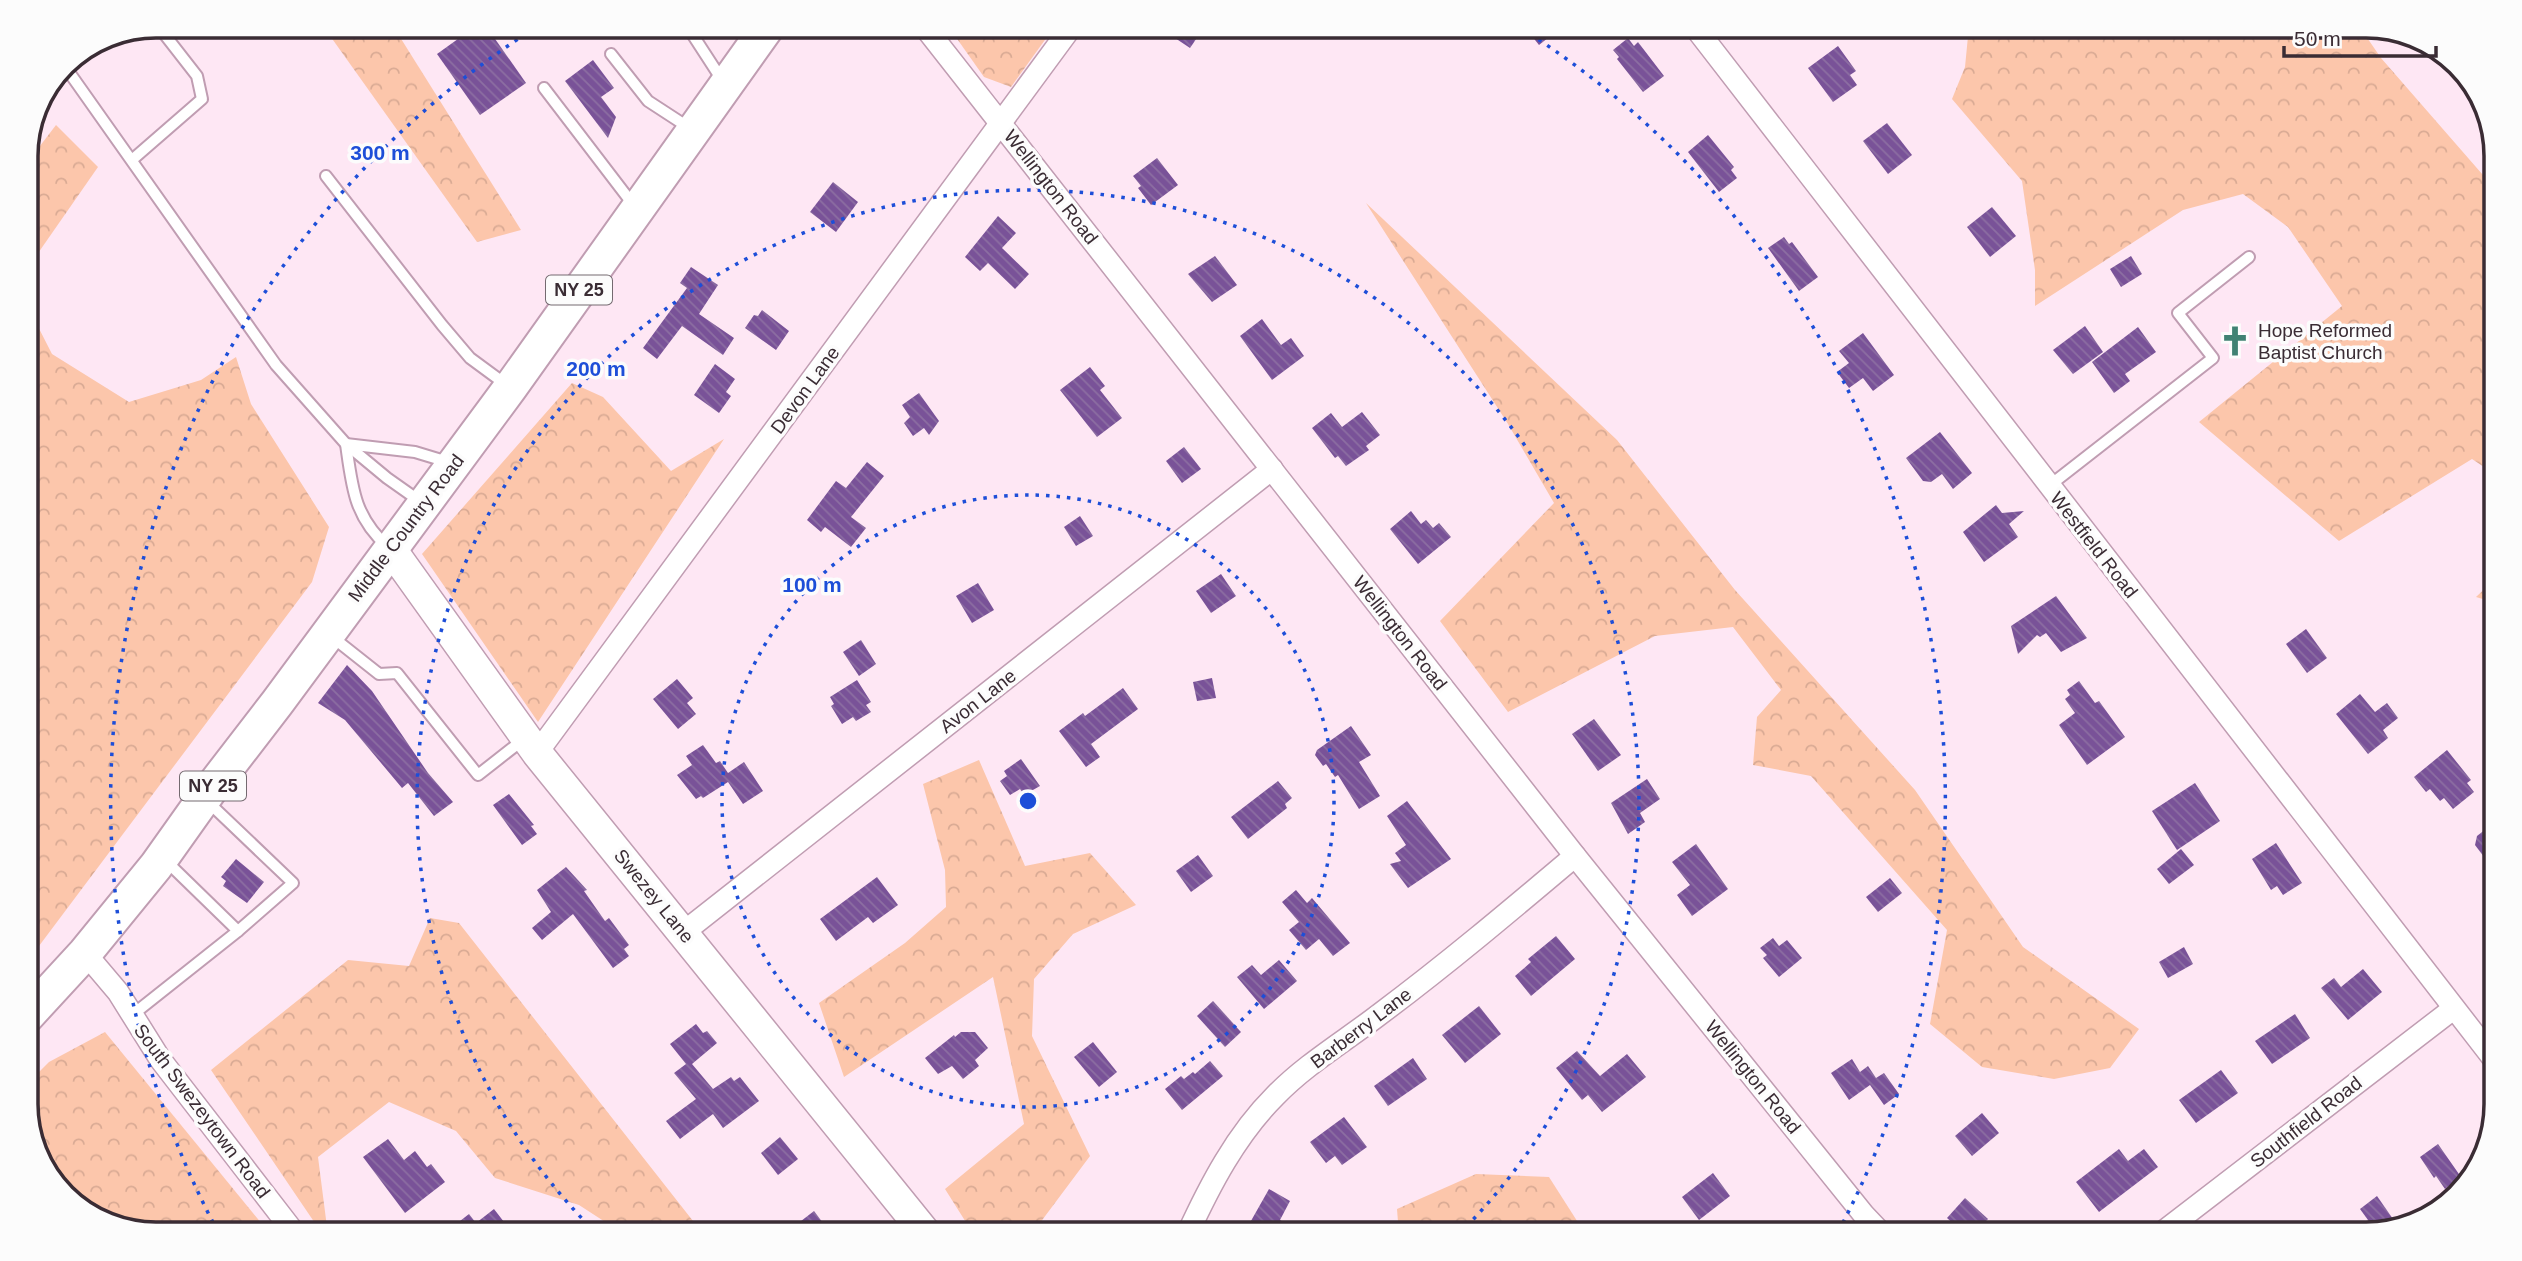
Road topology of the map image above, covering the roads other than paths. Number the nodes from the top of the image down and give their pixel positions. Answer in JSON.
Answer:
{"nodes":[{"id":1,"x":167,"y":38,"type":"edge"},
{"id":2,"x":695,"y":38,"type":"edge"},
{"id":3,"x":760,"y":38,"type":"edge"},
{"id":4,"x":933,"y":38,"type":"edge"},
{"id":5,"x":1063,"y":38,"type":"edge"},
{"id":6,"x":1703,"y":38,"type":"edge"},
{"id":7,"x":611,"y":54,"type":"dead end"},
{"id":8,"x":72,"y":76,"type":"edge"},
{"id":9,"x":726,"y":86,"type":"junction"},
{"id":10,"x":544,"y":88,"type":"dead end"},
{"id":11,"x":1001,"y":124,"type":"junction"},
{"id":12,"x":693,"y":131,"type":"junction"},
{"id":13,"x":133,"y":159,"type":"junction"},
{"id":14,"x":326,"y":176,"type":"dead end"},
{"id":15,"x":637,"y":210,"type":"junction"},
{"id":16,"x":2249,"y":257,"type":"dead end"},
{"id":17,"x":510,"y":388,"type":"junction"},
{"id":18,"x":346,"y":444,"type":"junction"},
{"id":19,"x":454,"y":463,"type":"junction"},
{"id":20,"x":1272,"y":469,"type":"junction"},
{"id":21,"x":2049,"y":486,"type":"junction"},
{"id":22,"x":424,"y":504,"type":"junction"},
{"id":23,"x":391,"y":549,"type":"junction"},
{"id":24,"x":328,"y":634,"type":"junction"},
{"id":25,"x":532,"y":745,"type":"junction"},
{"id":26,"x":204,"y":798,"type":"junction"},
{"id":27,"x":1575,"y":856,"type":"junction"},
{"id":28,"x":162,"y":857,"type":"junction"},
{"id":29,"x":239,"y":931,"type":"junction"},
{"id":30,"x":684,"y":932,"type":"junction"},
{"id":31,"x":85,"y":953,"type":"junction"},
{"id":32,"x":39,"y":1003,"type":"edge"},
{"id":33,"x":2453,"y":1009,"type":"junction"},
{"id":34,"x":131,"y":1016,"type":"junction"},
{"id":35,"x":2484,"y":1047,"type":"edge"},
{"id":36,"x":286,"y":1222,"type":"edge"},
{"id":37,"x":917,"y":1222,"type":"edge"},
{"id":38,"x":1193,"y":1222,"type":"edge"},
{"id":39,"x":1870,"y":1222,"type":"edge"},
{"id":40,"x":2176,"y":1222,"type":"edge"}],
"edges":[{"from":1,"to":13,"type":"lane"},
{"from":2,"to":9,"type":"lane"},
{"from":3,"to":9,"type":"main road","name":"Middle Country Road","number":"NY 25"},
{"from":4,"to":11,"type":"street","name":"Wellington Road"},
{"from":5,"to":11,"type":"street","name":"Devon Lane"},
{"from":6,"to":21,"type":"street","name":"Westfield Road"},
{"from":7,"to":12,"type":"lane"},
{"from":8,"to":13,"type":"lane"},
{"from":9,"to":12,"type":"main road","name":"Middle Country Road","number":"NY 25"},
{"from":10,"to":15,"type":"lane"},
{"from":11,"to":20,"type":"street","name":"Wellington Road"},
{"from":11,"to":25,"type":"street","name":"Devon Lane"},
{"from":12,"to":15,"type":"main road","name":"Middle Country Road","number":"NY 25"},
{"from":13,"to":18,"type":"lane"},
{"from":14,"to":17,"type":"lane"},
{"from":15,"to":17,"type":"main road","name":"Middle Country Road","number":"NY 25"},
{"from":16,"to":21,"type":"lane"},
{"from":17,"to":19,"type":"main road","name":"Middle Country Road","number":"NY 25"},
{"from":18,"to":19,"type":"lane"},
{"from":18,"to":22,"type":"lane"},
{"from":18,"to":23,"type":"lane"},
{"from":19,"to":22,"type":"main road","name":"Middle Country Road","number":"NY 25"},
{"from":20,"to":27,"type":"street","name":"Wellington Road"},
{"from":20,"to":30,"type":"street","name":"Avon Lane"},
{"from":21,"to":33,"type":"street","name":"Westfield Road"},
{"from":22,"to":23,"type":"main road","name":"Middle Country Road","number":"NY 25"},
{"from":23,"to":24,"type":"main road","name":"Middle Country Road","number":"NY 25"},
{"from":23,"to":25,"type":"street","name":"Swezey Lane"},
{"from":24,"to":25,"type":"lane"},
{"from":24,"to":26,"type":"main road","name":"Middle Country Road","number":"NY 25"},
{"from":25,"to":30,"type":"street","name":"Swezey Lane"},
{"from":26,"to":28,"type":"main road","name":"Middle Country Road","number":"NY 25"},
{"from":26,"to":29,"type":"lane"},
{"from":27,"to":38,"type":"street","name":"Barberry Lane"},
{"from":27,"to":39,"type":"street","name":"Wellington Road"},
{"from":28,"to":29,"type":"lane"},
{"from":28,"to":31,"type":"main road","name":"Middle Country Road","number":"NY 25"},
{"from":29,"to":34,"type":"lane"},
{"from":30,"to":37,"type":"street","name":"Swezey Lane"},
{"from":31,"to":32,"type":"main road","name":"Middle Country Road","number":"NY 25"},
{"from":31,"to":34,"type":"street","name":"South Swezeytown Road"},
{"from":33,"to":35,"type":"street","name":"Westfield Road"},
{"from":33,"to":40,"type":"street","name":"Southfield Road"},
{"from":34,"to":36,"type":"street","name":"South Swezeytown Road"}]}
